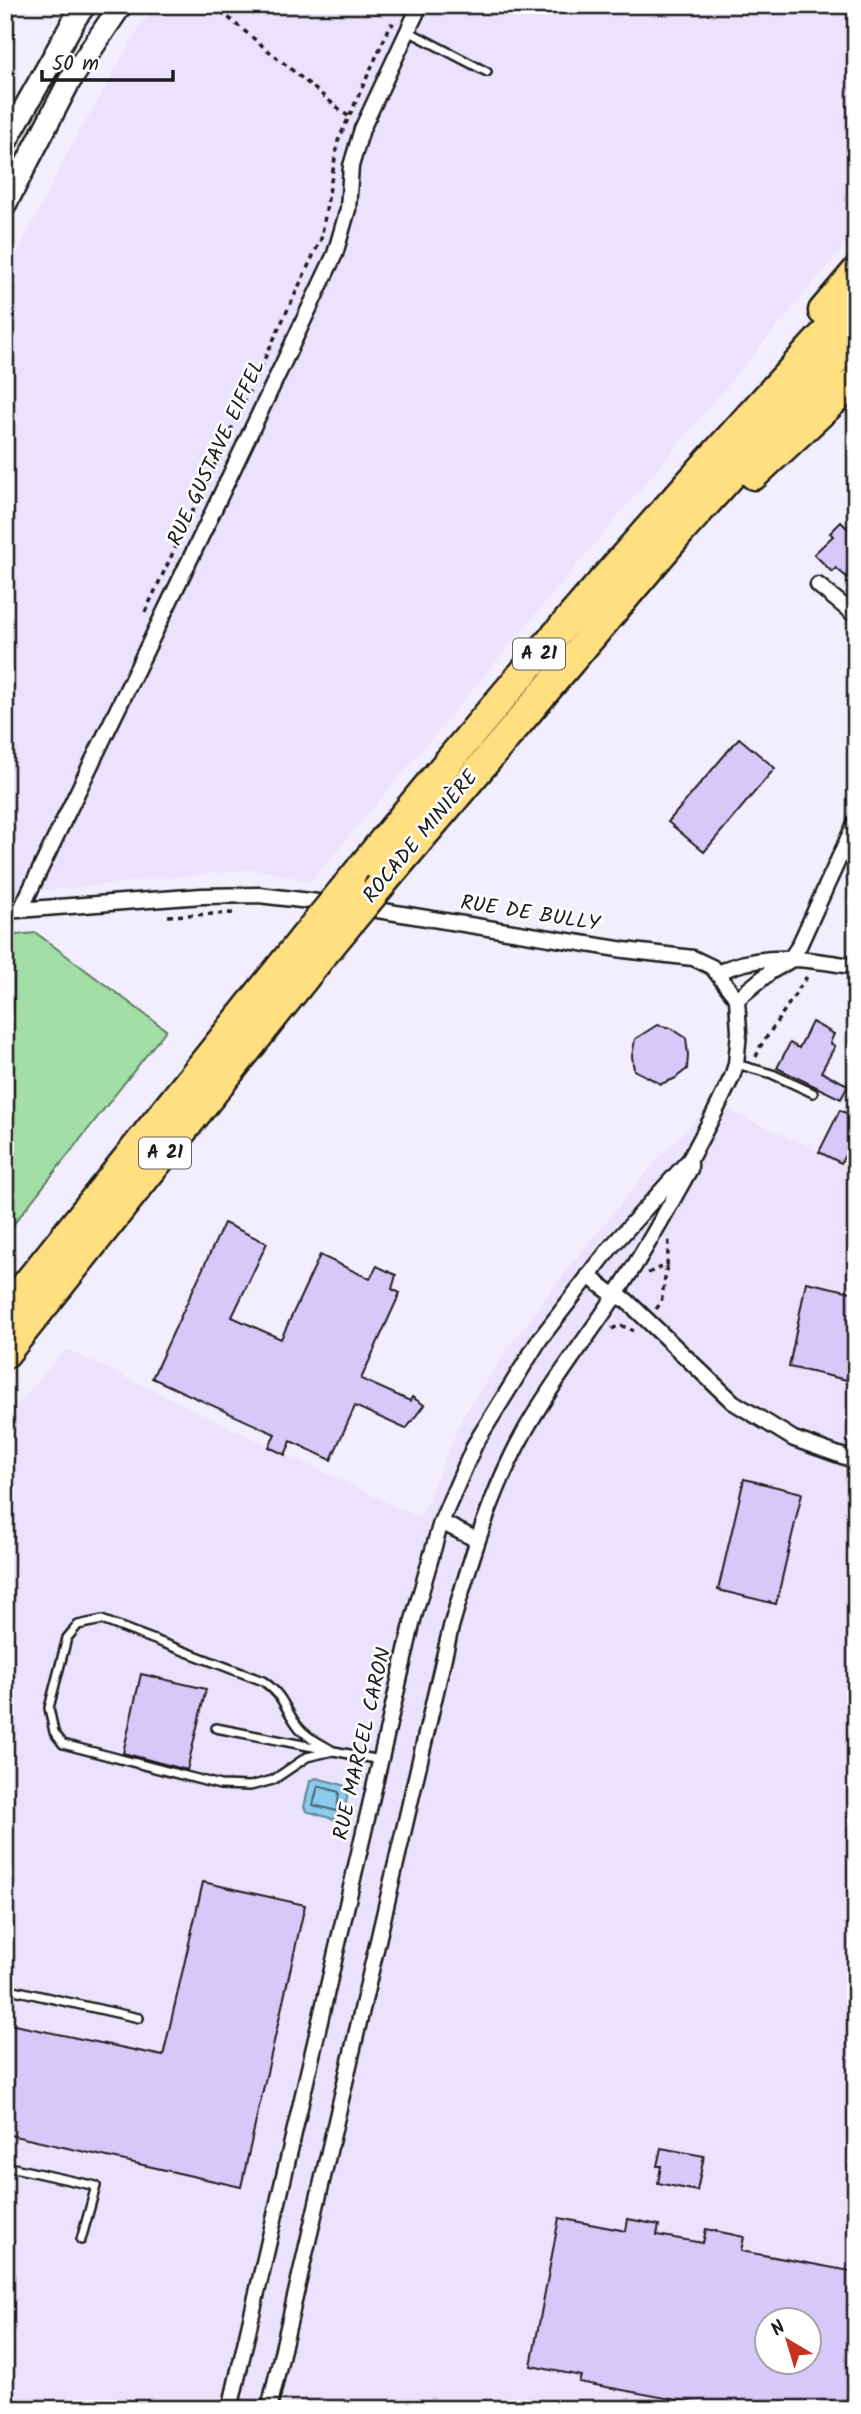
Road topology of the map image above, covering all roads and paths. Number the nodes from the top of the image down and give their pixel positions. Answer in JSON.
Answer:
{"nodes":[{"id":1,"x":85,"y":5,"type":"edge"},
{"id":2,"x":121,"y":5,"type":"edge"},
{"id":3,"x":213,"y":5,"type":"edge"},
{"id":4,"x":420,"y":5,"type":"edge"},
{"id":5,"x":408,"y":31,"type":"junction"},
{"id":6,"x":487,"y":72,"type":"dead end"},
{"id":7,"x":349,"y":117,"type":"junction"},
{"id":8,"x":362,"y":128,"type":"junction"},
{"id":9,"x":5,"y":143,"type":"edge"},
{"id":10,"x":5,"y":205,"type":"edge"},
{"id":11,"x":856,"y":272,"type":"edge"},
{"id":12,"x":856,"y":300,"type":"edge"},
{"id":13,"x":856,"y":337,"type":"edge"},
{"id":14,"x":856,"y":380,"type":"edge"},
{"id":15,"x":705,"y":463,"type":"junction"},
{"id":16,"x":681,"y":531,"type":"junction"},
{"id":17,"x":818,"y":585,"type":"dead end"},
{"id":18,"x":856,"y":616,"type":"edge"},
{"id":19,"x":141,"y":621,"type":"dead end"},
{"id":20,"x":856,"y":821,"type":"edge"},
{"id":21,"x":20,"y":909,"type":"junction"},
{"id":22,"x":5,"y":911,"type":"edge"},
{"id":23,"x":240,"y":912,"type":"dead end"},
{"id":24,"x":158,"y":916,"type":"dead end"},
{"id":25,"x":314,"y":946,"type":"junction"},
{"id":26,"x":789,"y":961,"type":"junction"},
{"id":27,"x":856,"y":967,"type":"edge"},
{"id":28,"x":718,"y":972,"type":"junction"},
{"id":29,"x":737,"y":999,"type":"junction"},
{"id":30,"x":736,"y":1064,"type":"junction"},
{"id":31,"x":813,"y":1093,"type":"dead end"},
{"id":32,"x":690,"y":1158,"type":"junction"},
{"id":33,"x":667,"y":1265,"type":"dead end"},
{"id":34,"x":588,"y":1276,"type":"junction"},
{"id":35,"x":615,"y":1296,"type":"junction"},
{"id":36,"x":661,"y":1303,"type":"dead end"},
{"id":37,"x":5,"y":1311,"type":"edge"},
{"id":38,"x":647,"y":1318,"type":"junction"},
{"id":39,"x":611,"y":1329,"type":"dead end"},
{"id":40,"x":5,"y":1354,"type":"edge"},
{"id":41,"x":856,"y":1461,"type":"edge"},
{"id":42,"x":441,"y":1522,"type":"junction"},
{"id":43,"x":477,"y":1540,"type":"junction"},
{"id":44,"x":216,"y":1728,"type":"dead end"},
{"id":45,"x":333,"y":1751,"type":"junction"},
{"id":46,"x":381,"y":1760,"type":"junction"},
{"id":47,"x":5,"y":1988,"type":"edge"},
{"id":48,"x":139,"y":2018,"type":"dead end"},
{"id":49,"x":5,"y":2166,"type":"edge"},
{"id":50,"x":81,"y":2240,"type":"dead end"},
{"id":51,"x":230,"y":2409,"type":"edge"},
{"id":52,"x":270,"y":2409,"type":"edge"}],
"edges":[{"from":1,"to":9,"type":"main road"},
{"from":2,"to":10,"type":"main road"},
{"from":3,"to":7,"type":"path"},
{"from":4,"to":5,"type":"street","name":"RUE GUSTAVE EIFFEL"},
{"from":5,"to":6,"type":"lane"},
{"from":5,"to":7,"type":"path"},
{"from":5,"to":8,"type":"street","name":"RUE GUSTAVE EIFFEL"},
{"from":7,"to":8,"type":"path"},
{"from":7,"to":19,"type":"path"},
{"from":8,"to":21,"type":"street","name":"RUE GUSTAVE EIFFEL"},
{"from":11,"to":15,"type":"highway"},
{"from":12,"to":15,"type":"highway","name":"ROCADE MINIÈRE","number":"A 21"},
{"from":13,"to":16,"type":"highway","name":"ROCADE MINIÈRE","number":"A 21"},
{"from":14,"to":16,"type":"highway"},
{"from":15,"to":25,"type":"highway","name":"ROCADE MINIÈRE","number":"A 21","bridge":true},
{"from":16,"to":25,"type":"highway","name":"ROCADE MINIÈRE","number":"A 21","bridge":true},
{"from":17,"to":18,"type":"street"},
{"from":20,"to":26,"type":"street"},
{"from":21,"to":22,"type":"street","name":"RUE DE BULLY"},
{"from":21,"to":28,"type":"street","name":"RUE DE BULLY"},
{"from":23,"to":24,"type":"path"},
{"from":25,"to":37,"type":"highway","name":"ROCADE MINIÈRE","number":"A 21"},
{"from":25,"to":40,"type":"highway","name":"ROCADE MINIÈRE","number":"A 21"},
{"from":26,"to":27,"type":"street"},
{"from":26,"to":28,"type":"street"},
{"from":26,"to":29,"type":"street"},
{"from":28,"to":29,"type":"street"},
{"from":29,"to":30,"type":"street","name":"RUE MARCEL CARON"},
{"from":30,"to":31,"type":"lane"},
{"from":30,"to":32,"type":"street","name":"RUE MARCEL CARON"},
{"from":32,"to":34,"type":"street","name":"RUE MARCEL CARON"},
{"from":32,"to":35,"type":"street","name":"RUE MARCEL CARON"},
{"from":33,"to":36,"type":"path"},
{"from":34,"to":35,"type":"street"},
{"from":34,"to":42,"type":"street","name":"RUE MARCEL CARON"},
{"from":35,"to":38,"type":"street"},
{"from":35,"to":43,"type":"street","name":"RUE MARCEL CARON"},
{"from":38,"to":39,"type":"path"},
{"from":38,"to":41,"type":"street"},
{"from":42,"to":43,"type":"street"},
{"from":42,"to":46,"type":"street","name":"RUE MARCEL CARON"},
{"from":43,"to":52,"type":"street","name":"RUE MARCEL CARON"},
{"from":44,"to":45,"type":"lane"},
{"from":45,"to":45,"type":"lane"},
{"from":45,"to":46,"type":"lane"},
{"from":46,"to":51,"type":"street","name":"RUE MARCEL CARON"},
{"from":47,"to":48,"type":"lane"},
{"from":49,"to":50,"type":"lane"}]}
